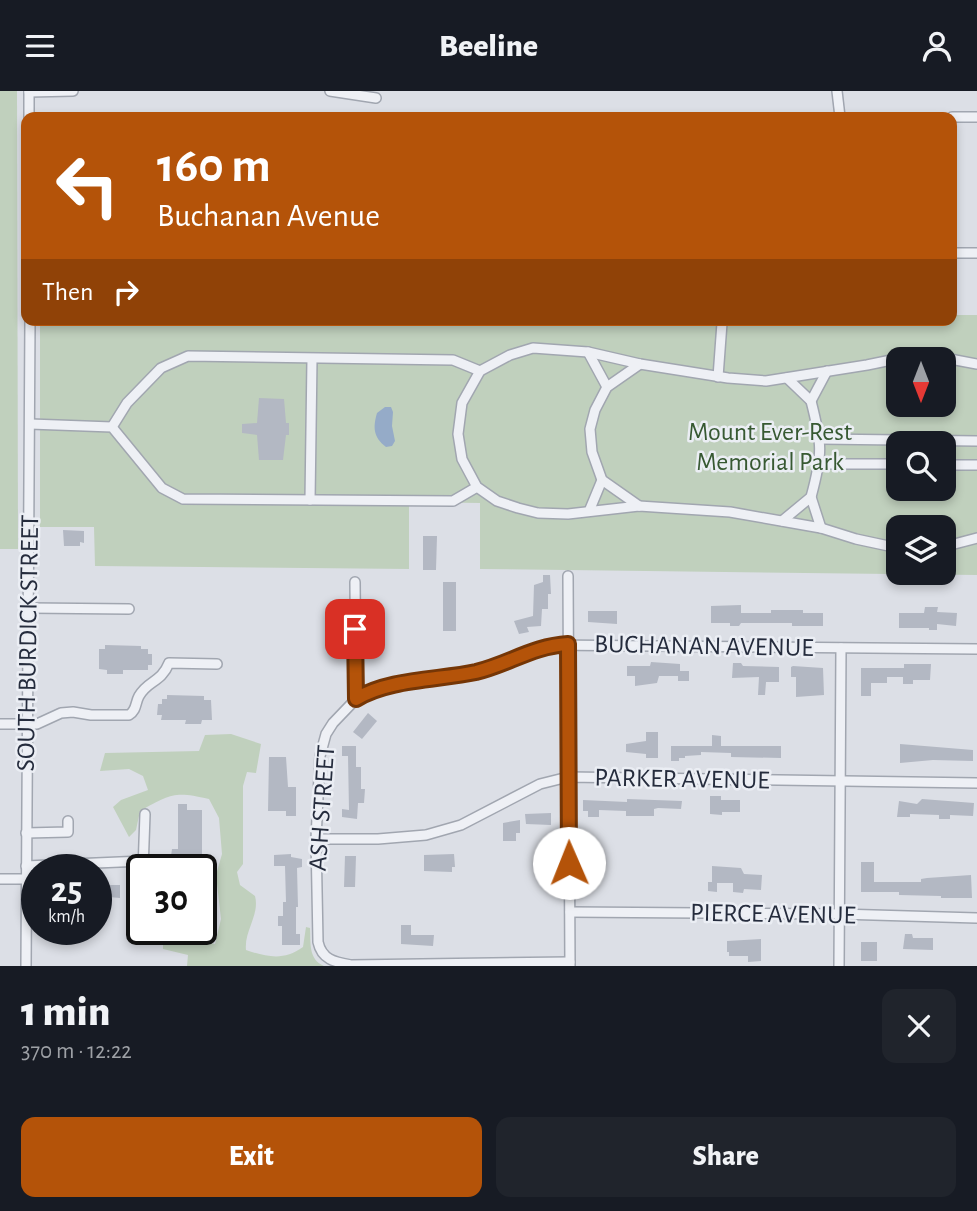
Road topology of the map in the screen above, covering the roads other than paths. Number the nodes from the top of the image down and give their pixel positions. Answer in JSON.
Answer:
{"nodes":[{"id":1,"x":74,"y":91,"type":"edge"},
{"id":2,"x":330,"y":91,"type":"edge"},
{"id":3,"x":837,"y":91,"type":"edge"},
{"id":4,"x":29,"y":92,"type":"edge"},
{"id":5,"x":376,"y":98,"type":"dead end"},
{"id":6,"x":29,"y":112,"type":"edge"},
{"id":7,"x":839,"y":112,"type":"edge"},
{"id":8,"x":957,"y":117,"type":"edge"},
{"id":9,"x":977,"y":117,"type":"edge"},
{"id":10,"x":957,"y":253,"type":"edge"},
{"id":11,"x":977,"y":253,"type":"edge"},
{"id":12,"x":30,"y":326,"type":"edge"},
{"id":13,"x":722,"y":326,"type":"edge"},
{"id":14,"x":588,"y":352,"type":"junction"},
{"id":15,"x":312,"y":359,"type":"junction"},
{"id":16,"x":640,"y":364,"type":"junction"},
{"id":17,"x":977,"y":364,"type":"edge"},
{"id":18,"x":480,"y":371,"type":"junction"},
{"id":19,"x":827,"y":371,"type":"junction"},
{"id":20,"x":718,"y":377,"type":"junction"},
{"id":21,"x":787,"y":377,"type":"junction"},
{"id":22,"x":607,"y":387,"type":"junction"},
{"id":23,"x":811,"y":401,"type":"junction"},
{"id":24,"x":30,"y":424,"type":"junction"},
{"id":25,"x":112,"y":427,"type":"junction"},
{"id":26,"x":821,"y":439,"type":"junction"},
{"id":27,"x":977,"y":441,"type":"edge"},
{"id":28,"x":820,"y":464,"type":"junction"},
{"id":29,"x":886,"y":464,"type":"edge"},
{"id":30,"x":956,"y":465,"type":"edge"},
{"id":31,"x":977,"y":465,"type":"edge"},
{"id":32,"x":602,"y":479,"type":"junction"},
{"id":33,"x":477,"y":487,"type":"junction"},
{"id":34,"x":811,"y":496,"type":"junction"},
{"id":35,"x":310,"y":500,"type":"junction"},
{"id":36,"x":639,"y":506,"type":"junction"},
{"id":37,"x":590,"y":509,"type":"junction"},
{"id":38,"x":782,"y":520,"type":"junction"},
{"id":39,"x":821,"y":528,"type":"junction"},
{"id":40,"x":977,"y":538,"type":"edge"},
{"id":41,"x":956,"y":544,"type":"edge"},
{"id":42,"x":886,"y":545,"type":"edge"},
{"id":43,"x":568,"y":576,"type":"dead end"},
{"id":44,"x":355,"y":582,"type":"dead end"},
{"id":45,"x":29,"y":608,"type":"junction"},
{"id":46,"x":129,"y":609,"type":"dead end"},
{"id":47,"x":568,"y":644,"type":"junction"},
{"id":48,"x":841,"y":648,"type":"junction"},
{"id":49,"x":977,"y":649,"type":"edge"},
{"id":50,"x":217,"y":664,"type":"dead end"},
{"id":51,"x":356,"y":699,"type":"junction"},
{"id":52,"x":0,"y":724,"type":"edge"},
{"id":53,"x":28,"y":724,"type":"junction"},
{"id":54,"x":568,"y":777,"type":"junction"},
{"id":55,"x":841,"y":782,"type":"junction"},
{"id":56,"x":977,"y":783,"type":"edge"},
{"id":57,"x":145,"y":814,"type":"dead end"},
{"id":58,"x":68,"y":821,"type":"dead end"},
{"id":59,"x":26,"y":832,"type":"junction"},
{"id":60,"x":316,"y":839,"type":"junction"},
{"id":61,"x":26,"y":854,"type":"edge"},
{"id":62,"x":143,"y":854,"type":"edge"},
{"id":63,"x":0,"y":879,"type":"edge"},
{"id":64,"x":21,"y":879,"type":"edge"},
{"id":65,"x":570,"y":912,"type":"junction"},
{"id":66,"x":839,"y":914,"type":"junction"},
{"id":67,"x":977,"y":918,"type":"edge"},
{"id":68,"x":26,"y":945,"type":"edge"},
{"id":69,"x":569,"y":964,"type":"edge"},
{"id":70,"x":26,"y":966,"type":"edge"},
{"id":71,"x":839,"y":966,"type":"edge"}],
"edges":[{"from":1,"to":4,"type":"street"},
{"from":2,"to":5,"type":"street"},
{"from":3,"to":7,"type":"street"},
{"from":4,"to":6,"type":"street"},
{"from":8,"to":9,"type":"street"},
{"from":10,"to":11,"type":"street"},
{"from":12,"to":24,"type":"street","name":"SOUTH BURDICK STREET"},
{"from":13,"to":20,"type":"street"},
{"from":14,"to":16,"type":"street"},
{"from":14,"to":18,"type":"street"},
{"from":14,"to":22,"type":"street"},
{"from":15,"to":18,"type":"street"},
{"from":15,"to":25,"type":"street"},
{"from":15,"to":35,"type":"street"},
{"from":16,"to":20,"type":"street"},
{"from":16,"to":22,"type":"street"},
{"from":17,"to":19,"type":"street"},
{"from":18,"to":33,"type":"street"},
{"from":19,"to":21,"type":"street"},
{"from":19,"to":23,"type":"street"},
{"from":20,"to":21,"type":"street"},
{"from":21,"to":23,"type":"street"},
{"from":22,"to":32,"type":"street"},
{"from":23,"to":26,"type":"street"},
{"from":24,"to":25,"type":"street"},
{"from":24,"to":45,"type":"street","name":"SOUTH BURDICK STREET"},
{"from":25,"to":35,"type":"street"},
{"from":26,"to":27,"type":"street"},
{"from":26,"to":28,"type":"street"},
{"from":28,"to":29,"type":"street"},
{"from":28,"to":34,"type":"street"},
{"from":30,"to":31,"type":"street"},
{"from":32,"to":36,"type":"street"},
{"from":32,"to":37,"type":"street"},
{"from":33,"to":35,"type":"street"},
{"from":33,"to":37,"type":"street"},
{"from":34,"to":38,"type":"street"},
{"from":34,"to":39,"type":"street"},
{"from":36,"to":37,"type":"street"},
{"from":36,"to":38,"type":"street"},
{"from":38,"to":39,"type":"street"},
{"from":39,"to":42,"type":"street"},
{"from":40,"to":41,"type":"street"},
{"from":43,"to":47,"type":"street"},
{"from":44,"to":51,"type":"street"},
{"from":45,"to":46,"type":"street"},
{"from":45,"to":53,"type":"street","name":"SOUTH BURDICK STREET"},
{"from":47,"to":48,"type":"street","name":"BUCHANAN AVENUE"},
{"from":47,"to":51,"type":"street","name":"BUCHANAN AVENUE"},
{"from":47,"to":54,"type":"street"},
{"from":48,"to":49,"type":"street","name":"BUCHANAN AVENUE"},
{"from":48,"to":55,"type":"street"},
{"from":50,"to":53,"type":"street"},
{"from":51,"to":60,"type":"street","name":"ASH STREET"},
{"from":52,"to":53,"type":"street"},
{"from":53,"to":59,"type":"street","name":"SOUTH BURDICK STREET"},
{"from":54,"to":55,"type":"street","name":"PARKER AVENUE"},
{"from":54,"to":60,"type":"street","name":"PARKER AVENUE"},
{"from":54,"to":65,"type":"street"},
{"from":55,"to":56,"type":"street","name":"PARKER AVENUE"},
{"from":55,"to":66,"type":"street"},
{"from":57,"to":62,"type":"street"},
{"from":58,"to":59,"type":"street"},
{"from":59,"to":61,"type":"street","name":"SOUTH BURDICK STREET"},
{"from":60,"to":69,"type":"street","name":"ASH STREET"},
{"from":63,"to":64,"type":"street"},
{"from":65,"to":66,"type":"street","name":"PIERCE AVENUE"},
{"from":65,"to":69,"type":"street"},
{"from":66,"to":67,"type":"street","name":"PIERCE AVENUE"},
{"from":66,"to":71,"type":"street"},
{"from":68,"to":70,"type":"street","name":"SOUTH BURDICK STREET"}]}
